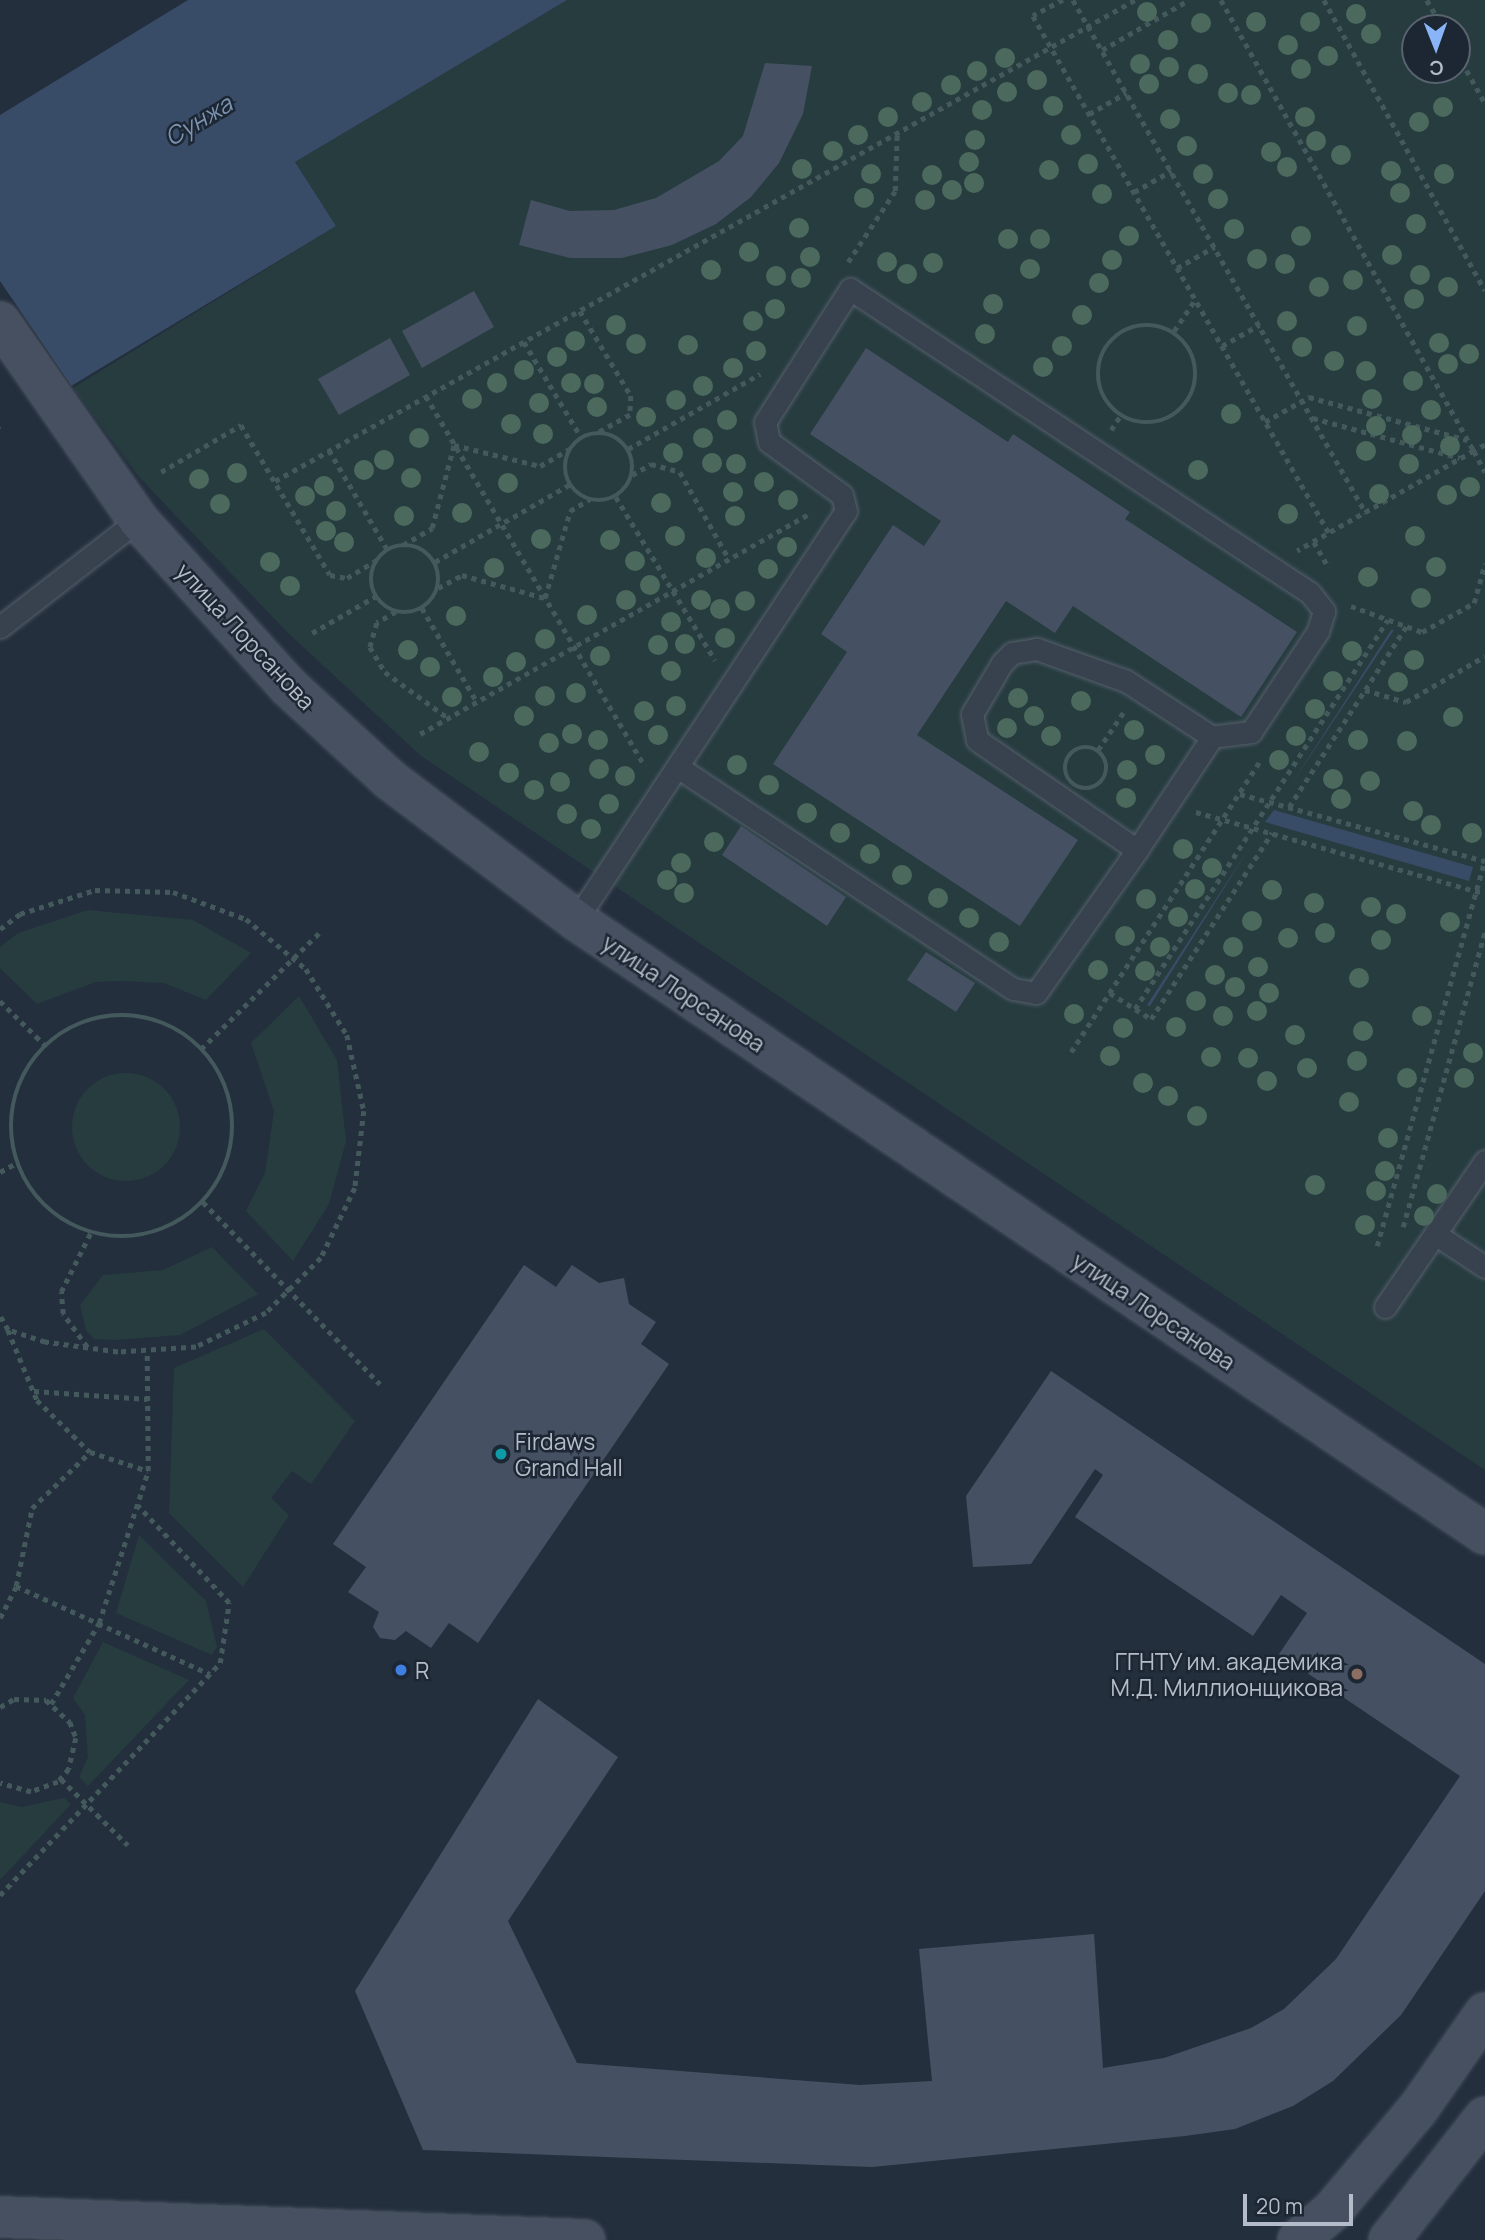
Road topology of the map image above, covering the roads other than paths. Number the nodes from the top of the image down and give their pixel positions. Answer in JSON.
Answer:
{"nodes":[{"id":1,"x":0,"y":322,"type":"edge"},
{"id":2,"x":138,"y":520,"type":"junction"},
{"id":3,"x":0,"y":627,"type":"edge"},
{"id":4,"x":1212,"y":737,"type":"junction"},
{"id":5,"x":678,"y":767,"type":"junction"},
{"id":6,"x":1137,"y":850,"type":"junction"},
{"id":7,"x":576,"y":920,"type":"junction"},
{"id":8,"x":1485,"y":1161,"type":"edge"},
{"id":9,"x":1435,"y":1234,"type":"junction"},
{"id":10,"x":1485,"y":1268,"type":"edge"},
{"id":11,"x":1385,"y":1307,"type":"dead end"},
{"id":12,"x":1485,"y":1534,"type":"edge"},
{"id":13,"x":1485,"y":2014,"type":"edge"},
{"id":14,"x":1485,"y":2117,"type":"edge"},
{"id":15,"x":0,"y":2217,"type":"edge"},
{"id":16,"x":229,"y":2233,"type":"edge"},
{"id":17,"x":585,"y":2240,"type":"edge"},
{"id":18,"x":1298,"y":2240,"type":"edge"},
{"id":19,"x":1389,"y":2240,"type":"edge"}],
"edges":[{"from":1,"to":2,"type":"main road","name":"улица Лорсанова"},
{"from":2,"to":3,"type":"lane"},
{"from":2,"to":7,"type":"main road","name":"улица Лорсанова"},
{"from":4,"to":5,"type":"lane"},
{"from":4,"to":6,"type":"lane"},
{"from":4,"to":6,"type":"lane"},
{"from":5,"to":6,"type":"lane"},
{"from":5,"to":7,"type":"lane"},
{"from":7,"to":12,"type":"main road","name":"улица Лорсанова"},
{"from":8,"to":9,"type":"lane"},
{"from":9,"to":10,"type":"lane"},
{"from":9,"to":11,"type":"lane"},
{"from":13,"to":18,"type":"main road"},
{"from":14,"to":19,"type":"main road"},
{"from":15,"to":16,"type":"main road"},
{"from":16,"to":17,"type":"main road"}]}
